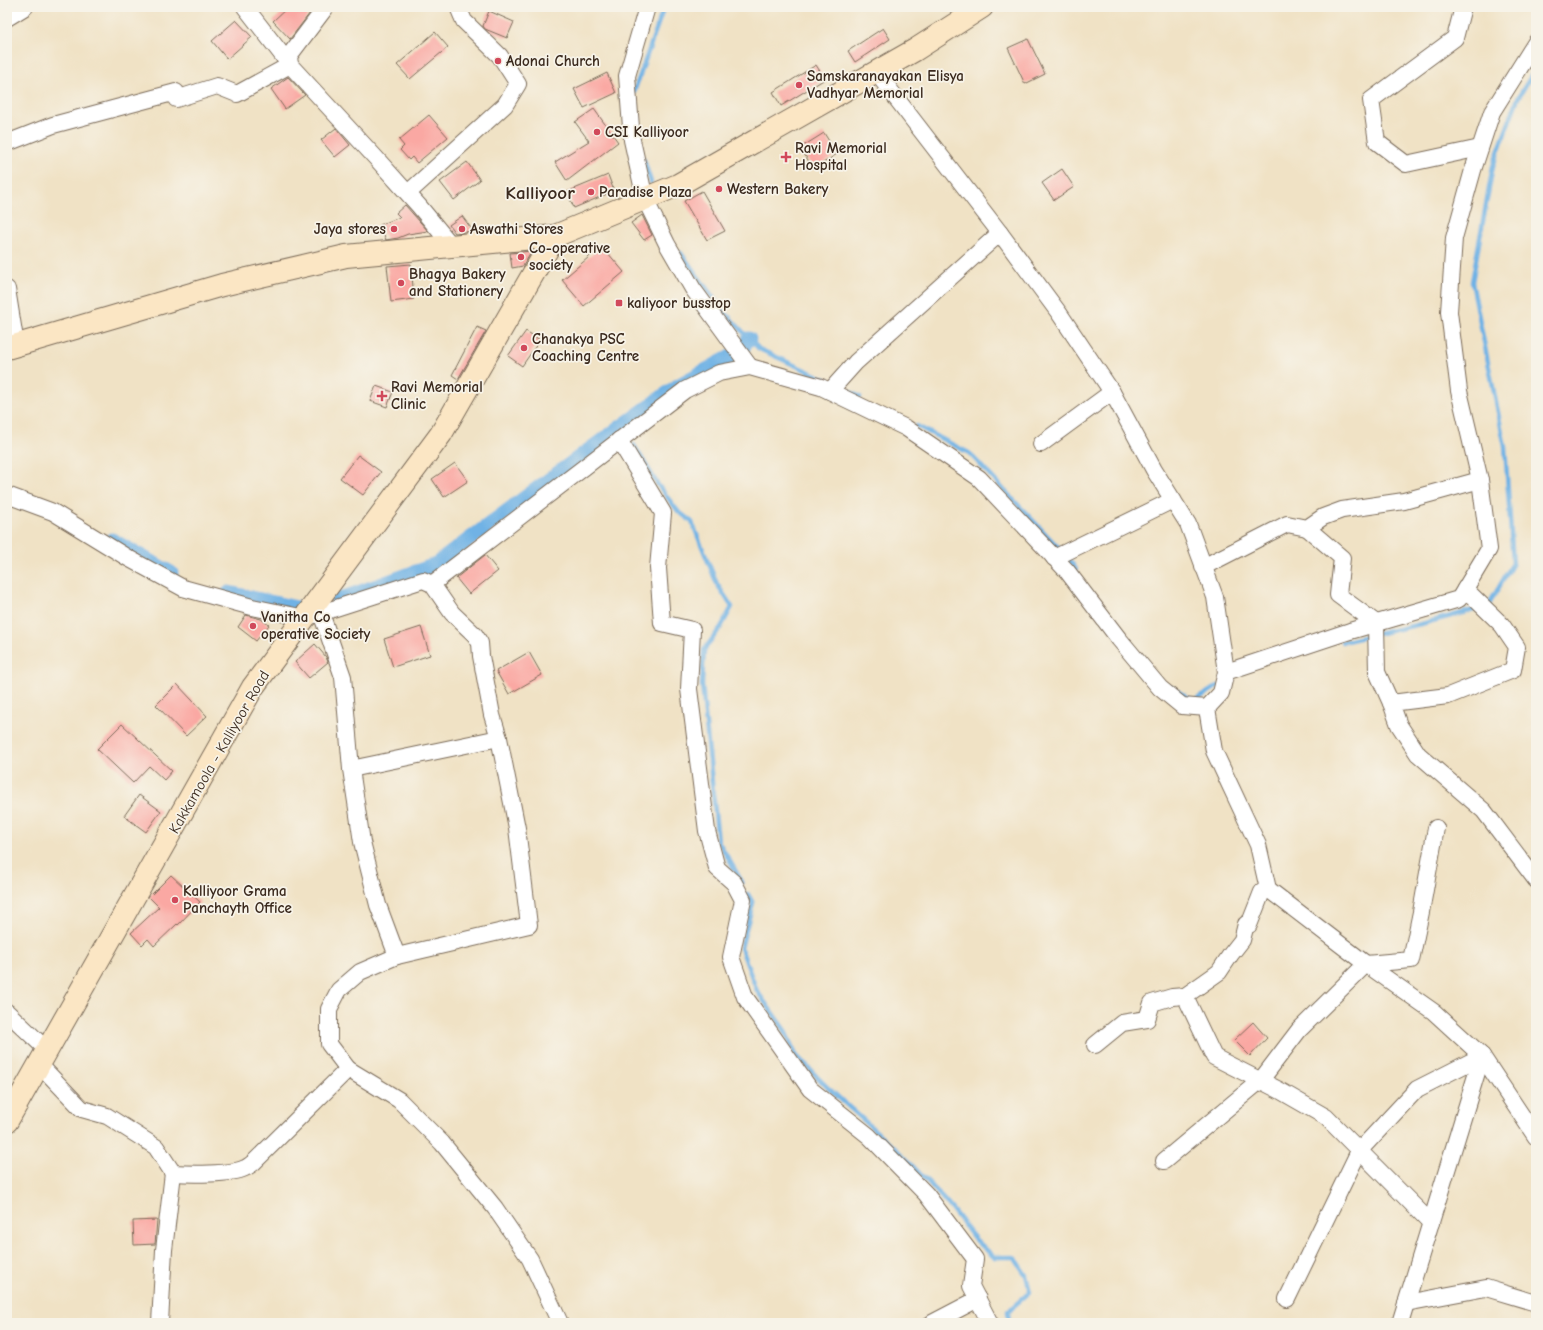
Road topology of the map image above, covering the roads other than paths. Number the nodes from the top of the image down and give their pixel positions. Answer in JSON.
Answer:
{"nodes":[{"id":1,"x":25,"y":7,"type":"edge"},
{"id":2,"x":245,"y":7,"type":"edge"},
{"id":3,"x":326,"y":7,"type":"edge"},
{"id":4,"x":458,"y":7,"type":"edge"},
{"id":5,"x":647,"y":7,"type":"edge"},
{"id":6,"x":982,"y":7,"type":"edge"},
{"id":7,"x":1463,"y":7,"type":"edge"},
{"id":8,"x":7,"y":18,"type":"edge"},
{"id":9,"x":1536,"y":42,"type":"edge"},
{"id":10,"x":290,"y":65,"type":"junction"},
{"id":11,"x":876,"y":72,"type":"junction"},
{"id":12,"x":7,"y":143,"type":"edge"},
{"id":13,"x":1480,"y":148,"type":"junction"},
{"id":14,"x":408,"y":193,"type":"junction"},
{"id":15,"x":645,"y":199,"type":"junction"},
{"id":16,"x":1000,"y":233,"type":"junction"},
{"id":17,"x":555,"y":236,"type":"junction"},
{"id":18,"x":452,"y":246,"type":"junction"},
{"id":19,"x":7,"y":289,"type":"edge"},
{"id":20,"x":12,"y":346,"type":"edge"},
{"id":21,"x":750,"y":367,"type":"junction"},
{"id":22,"x":831,"y":391,"type":"junction"},
{"id":23,"x":1112,"y":392,"type":"junction"},
{"id":24,"x":619,"y":440,"type":"junction"},
{"id":25,"x":1041,"y":444,"type":"dead end"},
{"id":26,"x":1480,"y":480,"type":"junction"},
{"id":27,"x":7,"y":495,"type":"edge"},
{"id":28,"x":1173,"y":500,"type":"junction"},
{"id":29,"x":1307,"y":528,"type":"junction"},
{"id":30,"x":1055,"y":558,"type":"junction"},
{"id":31,"x":1203,"y":567,"type":"junction"},
{"id":32,"x":432,"y":584,"type":"junction"},
{"id":33,"x":1466,"y":589,"type":"junction"},
{"id":34,"x":313,"y":615,"type":"junction"},
{"id":35,"x":1376,"y":624,"type":"junction"},
{"id":36,"x":1226,"y":672,"type":"junction"},
{"id":37,"x":1391,"y":703,"type":"junction"},
{"id":38,"x":1207,"y":708,"type":"junction"},
{"id":39,"x":499,"y":738,"type":"junction"},
{"id":40,"x":351,"y":769,"type":"junction"},
{"id":41,"x":1436,"y":828,"type":"dead end"},
{"id":42,"x":1536,"y":880,"type":"edge"},
{"id":43,"x":1268,"y":889,"type":"junction"},
{"id":44,"x":397,"y":956,"type":"junction"},
{"id":45,"x":1366,"y":964,"type":"junction"},
{"id":46,"x":1185,"y":996,"type":"junction"},
{"id":47,"x":7,"y":1012,"type":"edge"},
{"id":48,"x":1095,"y":1045,"type":"dead end"},
{"id":49,"x":1482,"y":1056,"type":"junction"},
{"id":50,"x":43,"y":1057,"type":"junction"},
{"id":51,"x":348,"y":1069,"type":"junction"},
{"id":52,"x":1261,"y":1080,"type":"junction"},
{"id":53,"x":7,"y":1121,"type":"edge"},
{"id":54,"x":1536,"y":1137,"type":"edge"},
{"id":55,"x":1359,"y":1151,"type":"junction"},
{"id":56,"x":1164,"y":1161,"type":"dead end"},
{"id":57,"x":173,"y":1173,"type":"junction"},
{"id":58,"x":1431,"y":1223,"type":"junction"},
{"id":59,"x":978,"y":1299,"type":"junction"},
{"id":60,"x":1287,"y":1299,"type":"dead end"},
{"id":61,"x":1406,"y":1303,"type":"junction"},
{"id":62,"x":1536,"y":1303,"type":"edge"},
{"id":63,"x":160,"y":1323,"type":"edge"},
{"id":64,"x":560,"y":1323,"type":"edge"},
{"id":65,"x":932,"y":1323,"type":"edge"},
{"id":66,"x":990,"y":1323,"type":"edge"},
{"id":67,"x":1400,"y":1323,"type":"edge"}],
"edges":[{"from":1,"to":8,"type":"street"},
{"from":2,"to":10,"type":"street"},
{"from":3,"to":10,"type":"street"},
{"from":4,"to":14,"type":"street"},
{"from":5,"to":15,"type":"street"},
{"from":6,"to":11,"type":"main road"},
{"from":7,"to":13,"type":"street"},
{"from":9,"to":13,"type":"street"},
{"from":10,"to":12,"type":"street"},
{"from":10,"to":14,"type":"street"},
{"from":11,"to":15,"type":"main road"},
{"from":11,"to":16,"type":"street"},
{"from":13,"to":26,"type":"street"},
{"from":14,"to":18,"type":"street"},
{"from":15,"to":17,"type":"main road"},
{"from":15,"to":21,"type":"street"},
{"from":16,"to":22,"type":"street"},
{"from":16,"to":23,"type":"street"},
{"from":17,"to":18,"type":"main road"},
{"from":17,"to":34,"type":"main road","name":"Kakkamoola - Kalliyoor Road"},
{"from":18,"to":20,"type":"main road"},
{"from":19,"to":20,"type":"street"},
{"from":21,"to":22,"type":"street"},
{"from":21,"to":24,"type":"street"},
{"from":22,"to":30,"type":"street"},
{"from":23,"to":25,"type":"street"},
{"from":23,"to":28,"type":"street"},
{"from":24,"to":32,"type":"street"},
{"from":24,"to":59,"type":"street"},
{"from":26,"to":29,"type":"street"},
{"from":26,"to":33,"type":"street"},
{"from":27,"to":34,"type":"street"},
{"from":28,"to":30,"type":"street"},
{"from":28,"to":31,"type":"street"},
{"from":29,"to":31,"type":"street"},
{"from":29,"to":35,"type":"street"},
{"from":30,"to":38,"type":"street"},
{"from":31,"to":36,"type":"street"},
{"from":32,"to":34,"type":"street"},
{"from":32,"to":39,"type":"street"},
{"from":33,"to":35,"type":"street"},
{"from":33,"to":37,"type":"street"},
{"from":34,"to":40,"type":"street"},
{"from":34,"to":50,"type":"main road","name":"Kakkamoola - Kalliyoor Road"},
{"from":35,"to":36,"type":"street"},
{"from":35,"to":37,"type":"street"},
{"from":36,"to":38,"type":"street"},
{"from":37,"to":42,"type":"street"},
{"from":38,"to":43,"type":"street"},
{"from":39,"to":40,"type":"street"},
{"from":39,"to":44,"type":"street"},
{"from":40,"to":44,"type":"street"},
{"from":41,"to":45,"type":"street"},
{"from":43,"to":45,"type":"street"},
{"from":43,"to":46,"type":"street"},
{"from":44,"to":51,"type":"street"},
{"from":45,"to":49,"type":"street"},
{"from":45,"to":52,"type":"street"},
{"from":46,"to":48,"type":"street"},
{"from":46,"to":52,"type":"street"},
{"from":47,"to":50,"type":"street"},
{"from":49,"to":54,"type":"street"},
{"from":49,"to":55,"type":"street"},
{"from":49,"to":58,"type":"street"},
{"from":50,"to":53,"type":"main road","name":"Kakkamoola - Kalliyoor Road"},
{"from":50,"to":57,"type":"street"},
{"from":51,"to":57,"type":"street"},
{"from":51,"to":64,"type":"street"},
{"from":52,"to":55,"type":"street"},
{"from":52,"to":56,"type":"street"},
{"from":55,"to":58,"type":"street"},
{"from":55,"to":60,"type":"street"},
{"from":57,"to":63,"type":"street"},
{"from":58,"to":61,"type":"street"},
{"from":59,"to":65,"type":"street"},
{"from":59,"to":66,"type":"street"},
{"from":61,"to":62,"type":"street"},
{"from":61,"to":67,"type":"street"}]}
